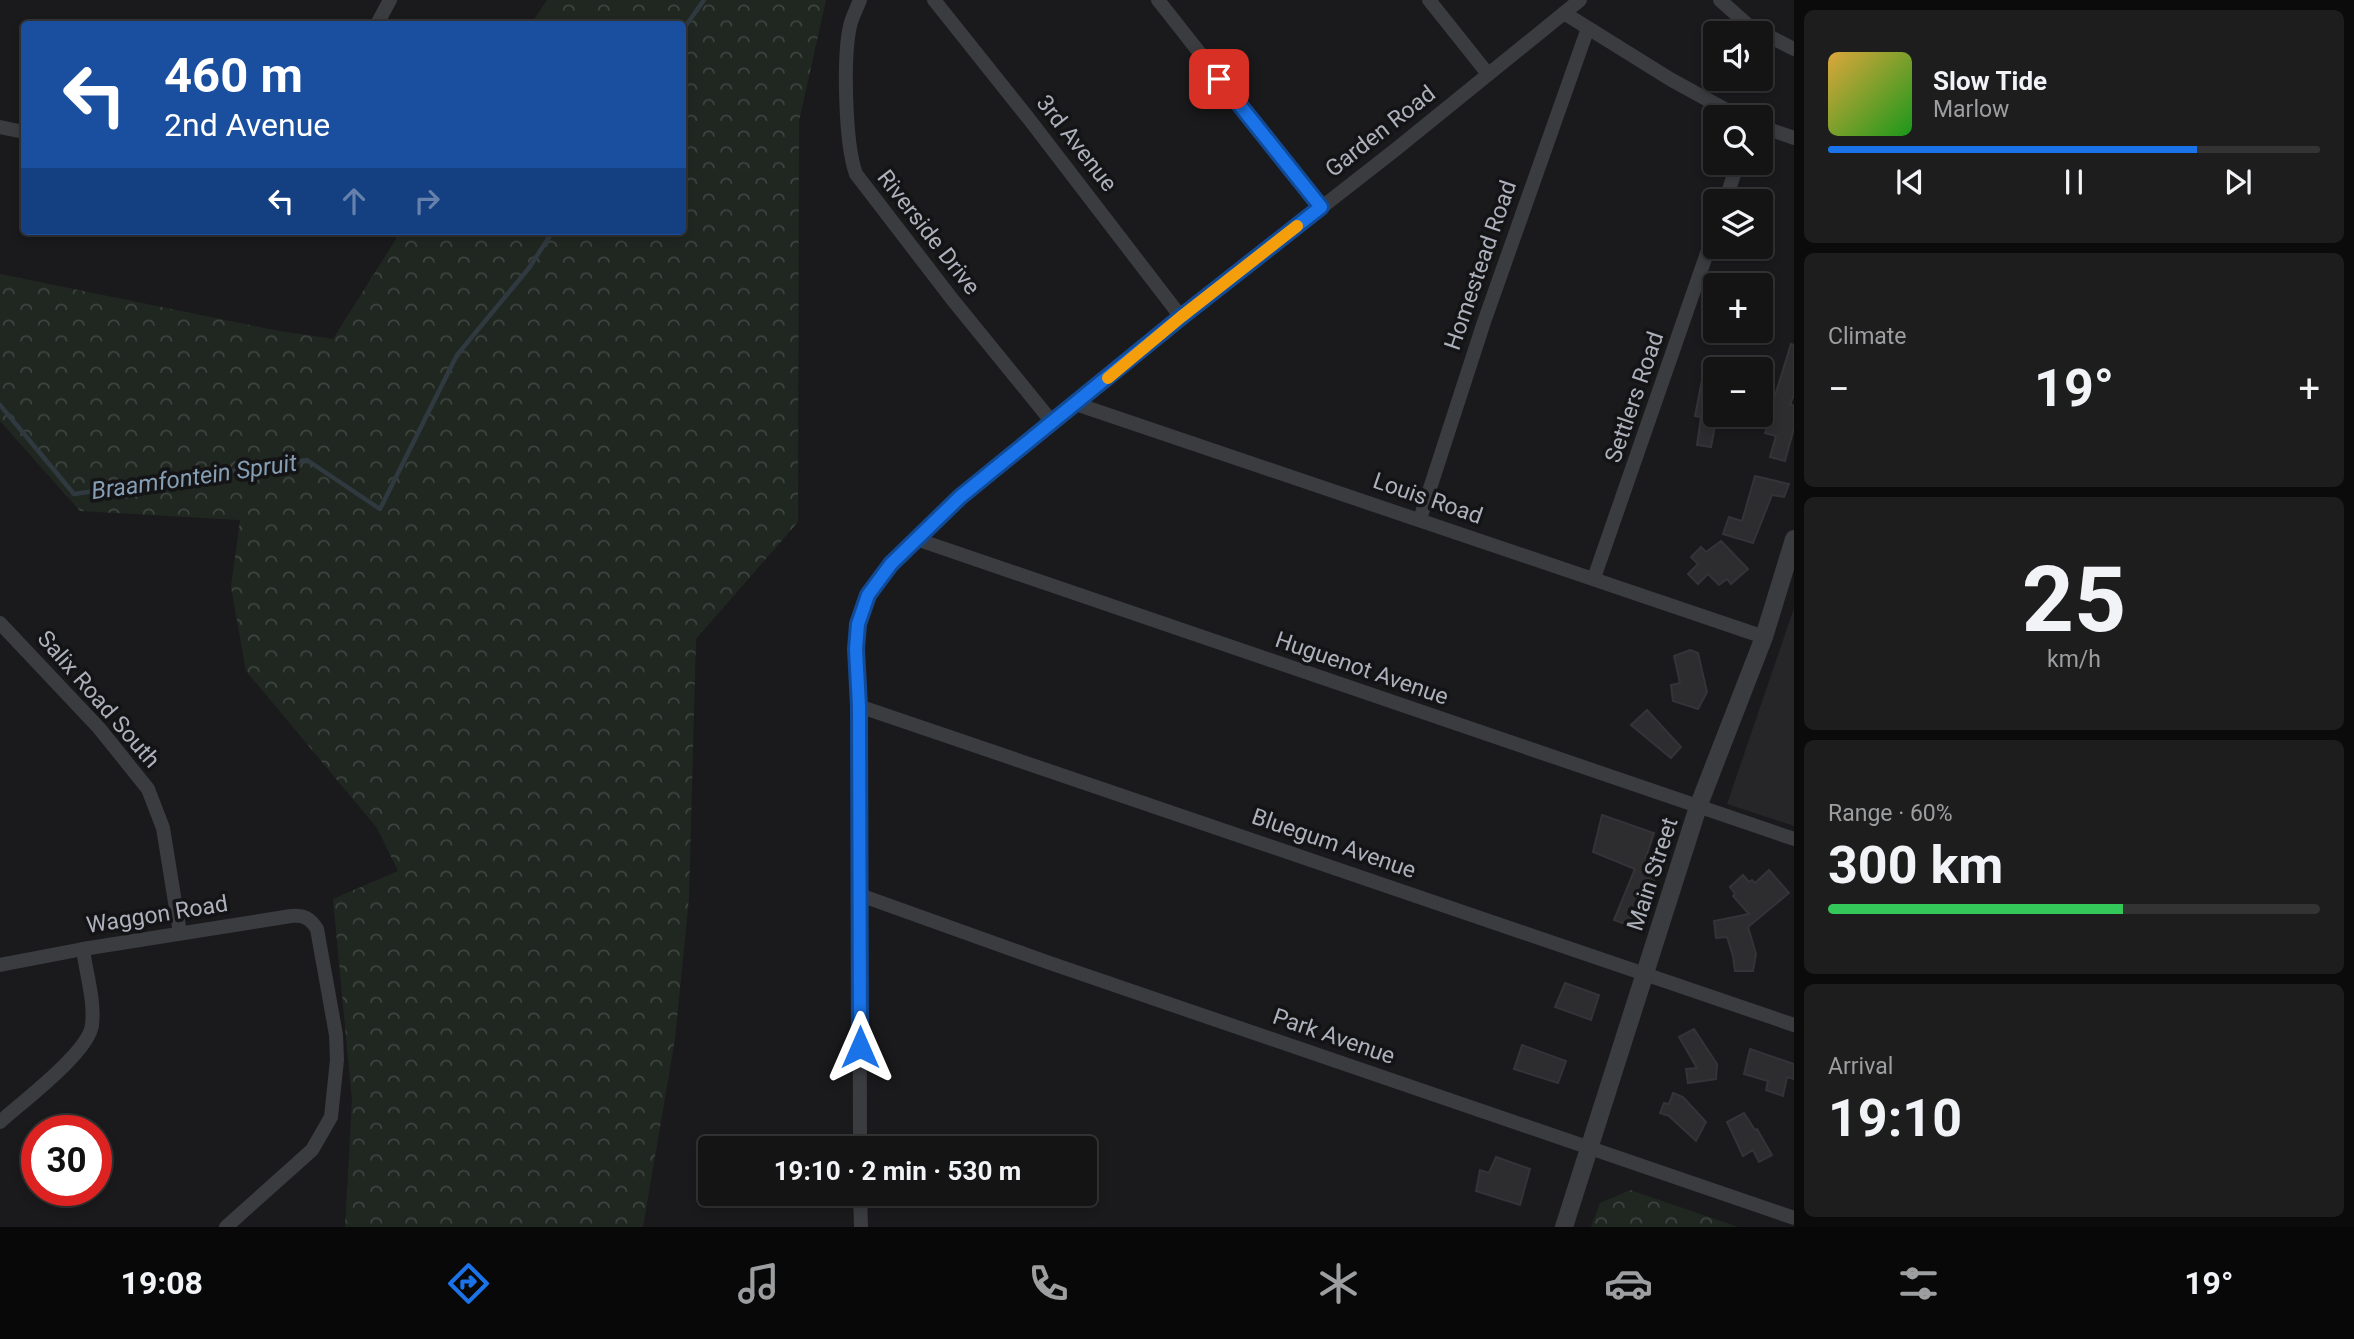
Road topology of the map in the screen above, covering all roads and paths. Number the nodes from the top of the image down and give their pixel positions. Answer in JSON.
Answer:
{"nodes":[{"id":1,"x":390,"y":0,"type":"edge"},
{"id":2,"x":860,"y":0,"type":"edge"},
{"id":3,"x":934,"y":0,"type":"edge"},
{"id":4,"x":1158,"y":0,"type":"edge"},
{"id":5,"x":1429,"y":0,"type":"edge"},
{"id":6,"x":1580,"y":0,"type":"edge"},
{"id":7,"x":1720,"y":0,"type":"edge"},
{"id":8,"x":1564,"y":13,"type":"junction"},
{"id":9,"x":379,"y":21,"type":"edge"},
{"id":10,"x":1587,"y":28,"type":"junction"},
{"id":11,"x":1794,"y":48,"type":"edge"},
{"id":12,"x":1488,"y":74,"type":"junction"},
{"id":13,"x":1718,"y":105,"type":"edge"},
{"id":14,"x":0,"y":127,"type":"edge"},
{"id":15,"x":21,"y":131,"type":"edge"},
{"id":16,"x":1773,"y":131,"type":"edge"},
{"id":17,"x":1794,"y":138,"type":"edge"},
{"id":18,"x":1321,"y":207,"type":"junction"},
{"id":19,"x":1705,"y":259,"type":"edge"},
{"id":20,"x":1181,"y":317,"type":"junction"},
{"id":21,"x":1076,"y":404,"type":"junction"},
{"id":22,"x":1052,"y":422,"type":"junction"},
{"id":23,"x":1420,"y":519,"type":"junction"},
{"id":24,"x":916,"y":539,"type":"junction"},
{"id":25,"x":1794,"y":539,"type":"edge"},
{"id":26,"x":1594,"y":578,"type":"junction"},
{"id":27,"x":0,"y":623,"type":"edge"},
{"id":28,"x":1764,"y":637,"type":"junction"},
{"id":29,"x":859,"y":706,"type":"junction"},
{"id":30,"x":1698,"y":807,"type":"junction"},
{"id":31,"x":1794,"y":839,"type":"edge"},
{"id":32,"x":860,"y":895,"type":"junction"},
{"id":33,"x":180,"y":933,"type":"junction"},
{"id":34,"x":83,"y":949,"type":"junction"},
{"id":35,"x":0,"y":965,"type":"edge"},
{"id":36,"x":1645,"y":975,"type":"junction"},
{"id":37,"x":1794,"y":1025,"type":"edge"},
{"id":38,"x":0,"y":1122,"type":"edge"},
{"id":39,"x":860,"y":1136,"type":"edge"},
{"id":40,"x":1590,"y":1147,"type":"junction"},
{"id":41,"x":860,"y":1206,"type":"edge"},
{"id":42,"x":1794,"y":1218,"type":"edge"},
{"id":43,"x":226,"y":1227,"type":"edge"},
{"id":44,"x":860,"y":1227,"type":"edge"},
{"id":45,"x":1564,"y":1227,"type":"edge"}],
"edges":[{"from":1,"to":9,"type":"street"},
{"from":2,"to":22,"type":"street","name":"Riverside Drive"},
{"from":3,"to":20,"type":"street","name":"3rd Avenue"},
{"from":4,"to":18,"type":"street"},
{"from":5,"to":12,"type":"street"},
{"from":6,"to":8,"type":"street","name":"Garden Road"},
{"from":7,"to":11,"type":"street"},
{"from":8,"to":10,"type":"street"},
{"from":8,"to":12,"type":"street","name":"Garden Road"},
{"from":10,"to":13,"type":"street"},
{"from":10,"to":23,"type":"street","name":"Homestead Road"},
{"from":12,"to":18,"type":"street","name":"Garden Road"},
{"from":14,"to":15,"type":"street"},
{"from":16,"to":17,"type":"street"},
{"from":18,"to":20,"type":"street","name":"Garden Road"},
{"from":19,"to":26,"type":"street","name":"Settlers Road"},
{"from":20,"to":21,"type":"street","name":"Garden Road"},
{"from":21,"to":22,"type":"street","name":"Garden Road"},
{"from":21,"to":23,"type":"street","name":"Louis Road"},
{"from":22,"to":24,"type":"street","name":"Garden Road"},
{"from":23,"to":26,"type":"street","name":"Louis Road"},
{"from":24,"to":29,"type":"street","name":"Garden Road"},
{"from":24,"to":30,"type":"street","name":"Huguenot Avenue"},
{"from":25,"to":28,"type":"street","name":"Main Street"},
{"from":26,"to":28,"type":"street","name":"Louis Road"},
{"from":27,"to":33,"type":"street","name":"Salix Road South"},
{"from":28,"to":30,"type":"street","name":"Main Street"},
{"from":29,"to":32,"type":"street","name":"Garden Road"},
{"from":29,"to":36,"type":"street","name":"Bluegum Avenue"},
{"from":30,"to":31,"type":"street","name":"Huguenot Avenue"},
{"from":30,"to":36,"type":"street","name":"Main Street"},
{"from":32,"to":39,"type":"street","name":"Garden Road"},
{"from":32,"to":40,"type":"street","name":"Park Avenue"},
{"from":33,"to":34,"type":"street","name":"Waggon Road"},
{"from":33,"to":43,"type":"street","name":"Waggon Road"},
{"from":34,"to":35,"type":"street","name":"Waggon Road"},
{"from":34,"to":38,"type":"street"},
{"from":36,"to":37,"type":"street","name":"Bluegum Avenue"},
{"from":36,"to":40,"type":"street","name":"Main Street"},
{"from":40,"to":42,"type":"street","name":"Park Avenue"},
{"from":40,"to":45,"type":"street","name":"Main Street"},
{"from":41,"to":44,"type":"street"}]}
